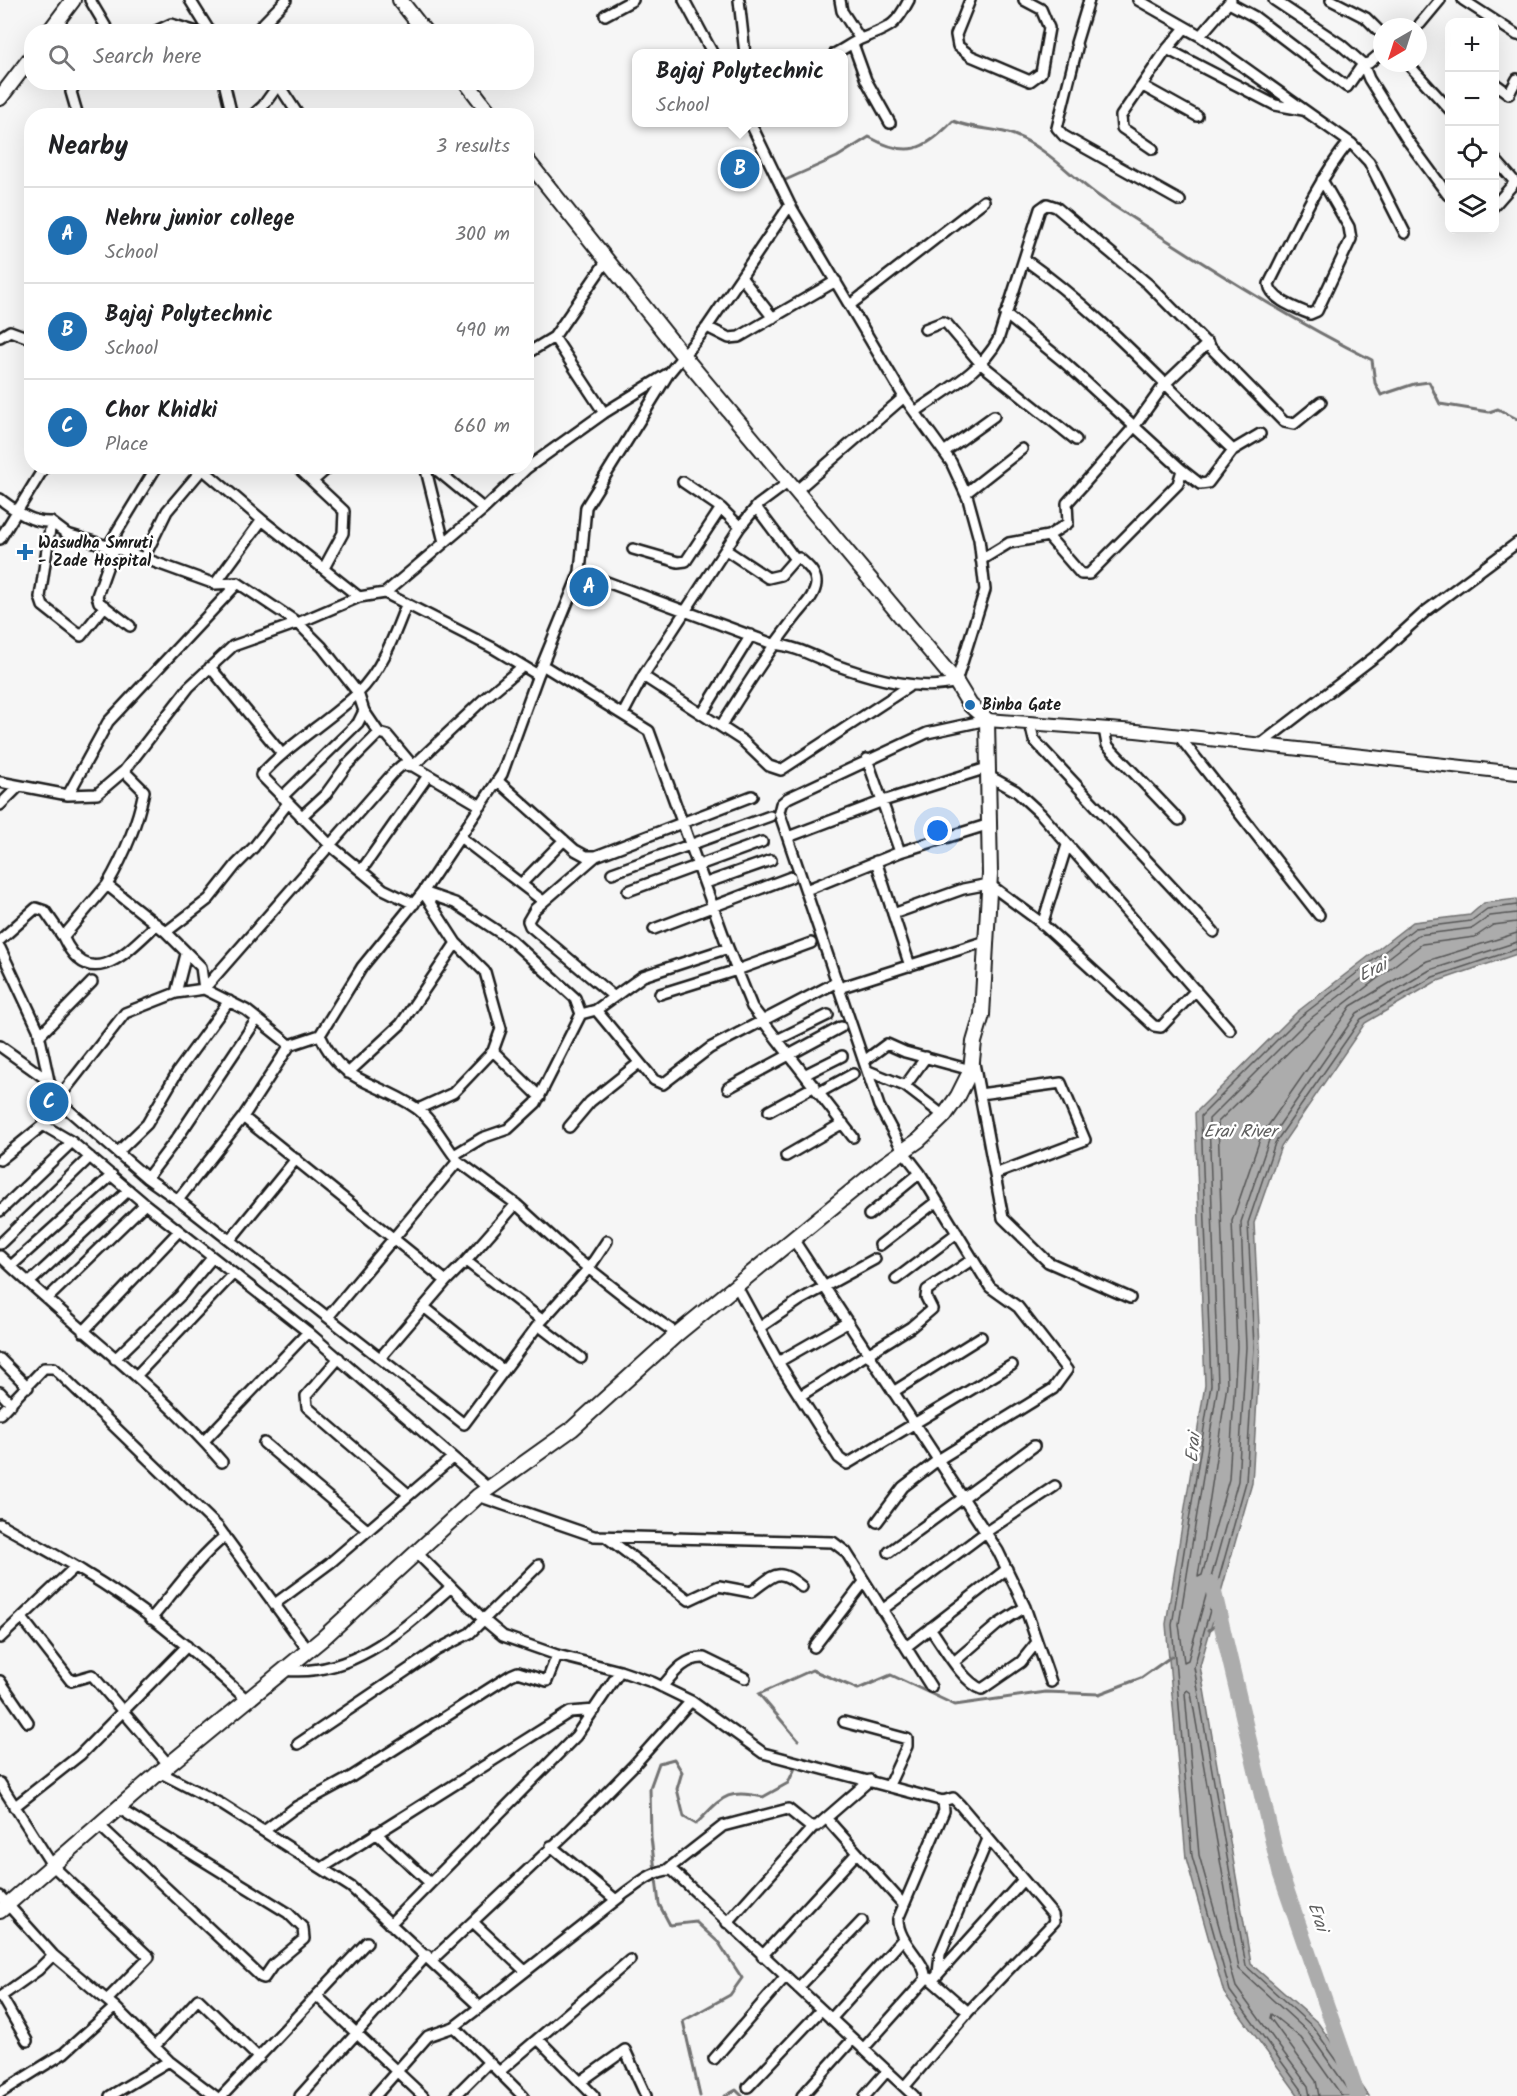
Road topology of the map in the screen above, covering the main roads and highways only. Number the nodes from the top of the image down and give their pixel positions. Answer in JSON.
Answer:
{"nodes":[{"id":1,"x":73,"y":0,"type":"edge"},
{"id":2,"x":400,"y":0,"type":"edge"},
{"id":3,"x":55,"y":24,"type":"edge"},
{"id":4,"x":419,"y":24,"type":"edge"},
{"id":5,"x":24,"y":66,"type":"edge"},
{"id":6,"x":472,"y":90,"type":"edge"},
{"id":7,"x":0,"y":98,"type":"edge"},
{"id":8,"x":486,"y":108,"type":"edge"},
{"id":9,"x":534,"y":169,"type":"edge"},
{"id":10,"x":2,"y":1904,"type":"edge"}],
"edges":[{"from":1,"to":3,"type":"main road"},
{"from":2,"to":4,"type":"main road"},
{"from":5,"to":7,"type":"main road"},
{"from":6,"to":8,"type":"main road"},
{"from":9,"to":10,"type":"main road"}]}
